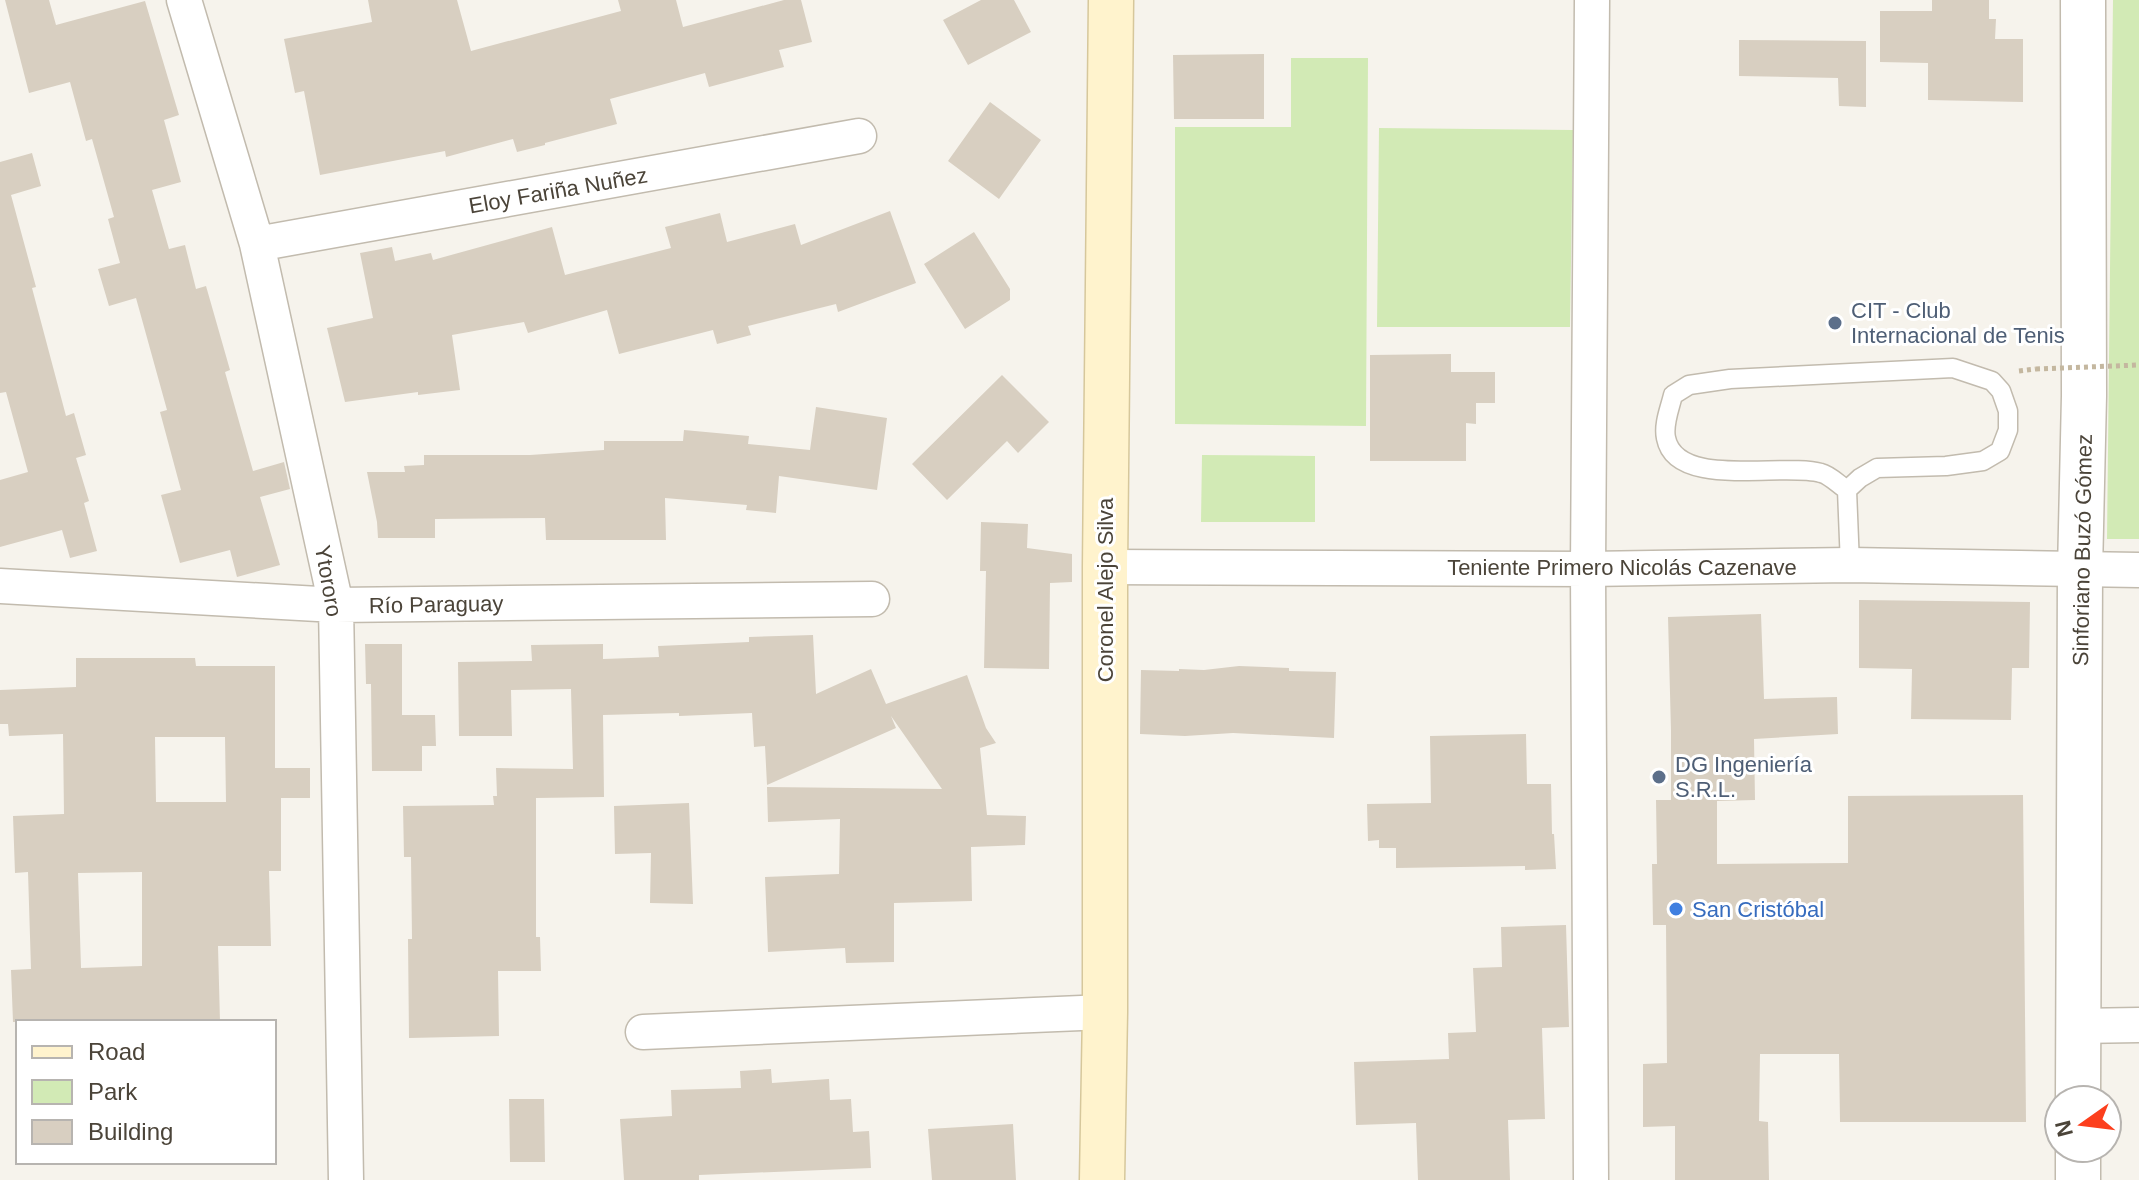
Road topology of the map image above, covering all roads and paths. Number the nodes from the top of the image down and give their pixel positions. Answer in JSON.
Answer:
{"nodes":[{"id":1,"x":184,"y":0,"type":"edge"},
{"id":2,"x":1111,"y":0,"type":"edge"},
{"id":3,"x":1592,"y":0,"type":"edge"},
{"id":4,"x":2083,"y":0,"type":"edge"},
{"id":5,"x":859,"y":136,"type":"dead end"},
{"id":6,"x":257,"y":244,"type":"junction"},
{"id":7,"x":2139,"y":365,"type":"edge"},
{"id":8,"x":2026,"y":369,"type":"dead end"},
{"id":9,"x":1847,"y":490,"type":"junction"},
{"id":10,"x":1850,"y":565,"type":"junction"},
{"id":11,"x":1105,"y":567,"type":"junction"},
{"id":12,"x":1588,"y":569,"type":"junction"},
{"id":13,"x":2139,"y":570,"type":"edge"},
{"id":14,"x":2080,"y":571,"type":"junction"},
{"id":15,"x":0,"y":586,"type":"edge"},
{"id":16,"x":872,"y":599,"type":"dead end"},
{"id":17,"x":336,"y":605,"type":"junction"},
{"id":18,"x":1105,"y":1012,"type":"junction"},
{"id":19,"x":2139,"y":1025,"type":"edge"},
{"id":20,"x":2078,"y":1026,"type":"junction"},
{"id":21,"x":643,"y":1032,"type":"dead end"},
{"id":22,"x":2078,"y":1084,"type":"edge"},
{"id":23,"x":346,"y":1180,"type":"edge"},
{"id":24,"x":1102,"y":1180,"type":"edge"},
{"id":25,"x":1591,"y":1180,"type":"edge"}],
"edges":[{"from":1,"to":6,"type":"street","name":"Ytororo"},
{"from":2,"to":11,"type":"main road","name":"Coronel Alejo Silva"},
{"from":3,"to":12,"type":"street"},
{"from":4,"to":14,"type":"street","name":"Sinforiano Buzó Gómez"},
{"from":5,"to":6,"type":"street","name":"Eloy Fariña Nuñez"},
{"from":6,"to":17,"type":"street","name":"Ytororo"},
{"from":7,"to":8,"type":"path","bridge":true},
{"from":9,"to":9,"type":"lane"},
{"from":9,"to":10,"type":"lane"},
{"from":10,"to":12,"type":"street","name":"Teniente Primero Nicolás Cazenave"},
{"from":10,"to":14,"type":"street","name":"Teniente Primero Nicolás Cazenave"},
{"from":11,"to":12,"type":"street","name":"Teniente Primero Nicolás Cazenave"},
{"from":11,"to":18,"type":"main road","name":"Coronel Alejo Silva"},
{"from":12,"to":25,"type":"street"},
{"from":13,"to":14,"type":"street","name":"Teniente Primero Nicolás Cazenave"},
{"from":14,"to":20,"type":"street","name":"Sinforiano Buzó Gómez"},
{"from":15,"to":17,"type":"street","name":"Río Paraguay"},
{"from":16,"to":17,"type":"street","name":"Río Paraguay"},
{"from":17,"to":23,"type":"street","name":"Ytororo"},
{"from":18,"to":21,"type":"street"},
{"from":18,"to":24,"type":"main road","name":"Coronel Alejo Silva"},
{"from":19,"to":20,"type":"street"},
{"from":20,"to":22,"type":"street","name":"Sinforiano Buzó Gómez"}]}
